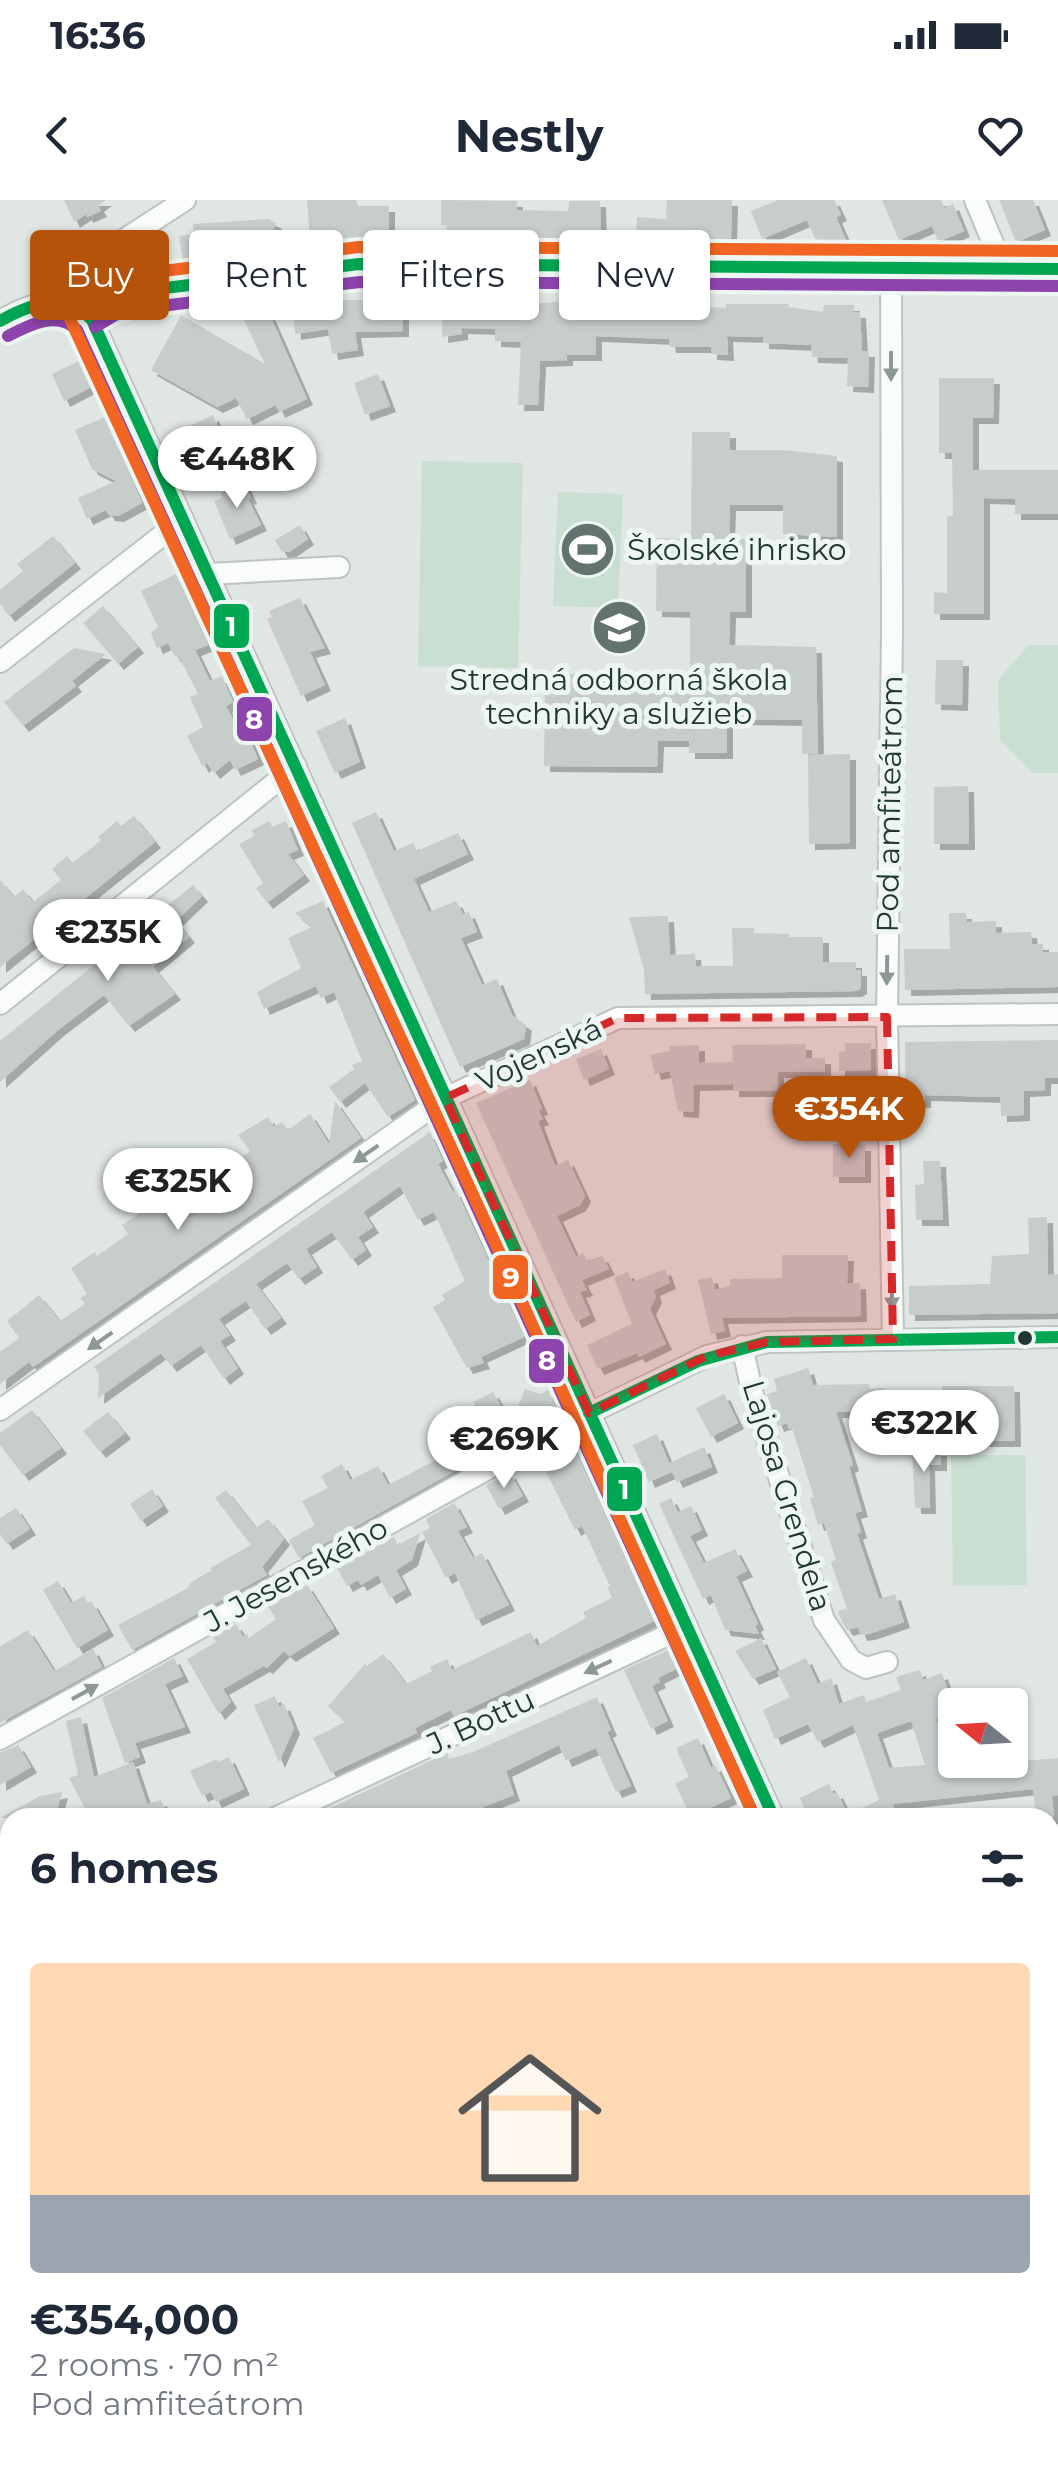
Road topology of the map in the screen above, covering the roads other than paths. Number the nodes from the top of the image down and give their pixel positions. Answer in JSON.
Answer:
{"nodes":[{"id":1,"x":185,"y":200,"type":"edge"},
{"id":2,"x":975,"y":200,"type":"edge"},
{"id":3,"x":139,"y":230,"type":"edge"},
{"id":4,"x":891,"y":268,"type":"junction"},
{"id":5,"x":1004,"y":268,"type":"junction"},
{"id":6,"x":1058,"y":268,"type":"edge"},
{"id":7,"x":169,"y":288,"type":"edge"},
{"id":8,"x":30,"y":307,"type":"edge"},
{"id":9,"x":0,"y":320,"type":"edge"},
{"id":10,"x":90,"y":320,"type":"edge"},
{"id":11,"x":183,"y":518,"type":"junction"},
{"id":12,"x":339,"y":566,"type":"dead end"},
{"id":13,"x":209,"y":574,"type":"junction"},
{"id":14,"x":0,"y":662,"type":"edge"},
{"id":15,"x":296,"y":766,"type":"junction"},
{"id":16,"x":0,"y":1004,"type":"edge"},
{"id":17,"x":1058,"y":1014,"type":"edge"},
{"id":18,"x":887,"y":1016,"type":"junction"},
{"id":19,"x":445,"y":1098,"type":"junction"},
{"id":20,"x":1058,"y":1337,"type":"edge"},
{"id":21,"x":893,"y":1339,"type":"junction"},
{"id":22,"x":742,"y":1346,"type":"junction"},
{"id":23,"x":0,"y":1410,"type":"edge"},
{"id":24,"x":589,"y":1414,"type":"junction"},
{"id":25,"x":686,"y":1626,"type":"junction"},
{"id":26,"x":887,"y":1662,"type":"dead end"},
{"id":27,"x":0,"y":1739,"type":"edge"},
{"id":28,"x":296,"y":1808,"type":"edge"},
{"id":29,"x":769,"y":1808,"type":"edge"}],
"edges":[{"from":1,"to":3,"type":"street"},
{"from":2,"to":5,"type":"street"},
{"from":4,"to":5,"type":"street"},
{"from":4,"to":7,"type":"street"},
{"from":4,"to":18,"type":"street","name":"Pod amfiteátrom","one_way":true},
{"from":5,"to":6,"type":"street"},
{"from":8,"to":9,"type":"street"},
{"from":10,"to":11,"type":"street"},
{"from":11,"to":13,"type":"street"},
{"from":11,"to":14,"type":"street"},
{"from":12,"to":13,"type":"street"},
{"from":13,"to":15,"type":"street"},
{"from":15,"to":16,"type":"street"},
{"from":15,"to":19,"type":"street"},
{"from":17,"to":18,"type":"street","name":"Vojenská"},
{"from":18,"to":19,"type":"street","name":"Vojenská"},
{"from":18,"to":21,"type":"street","name":"Pod amfiteátrom","one_way":true},
{"from":19,"to":23,"type":"street","name":"Vojenská","one_way":true},
{"from":19,"to":24,"type":"street"},
{"from":20,"to":21,"type":"street","name":"J. Jesenského"},
{"from":21,"to":22,"type":"street","name":"J. Jesenského"},
{"from":22,"to":24,"type":"street","name":"J. Jesenského"},
{"from":22,"to":26,"type":"street","name":"Lajosa Grendela"},
{"from":24,"to":25,"type":"street"},
{"from":27,"to":24,"type":"street","name":"J. Jesenského","one_way":true},
{"from":25,"to":28,"type":"street","name":"J. Bottu","one_way":true},
{"from":25,"to":29,"type":"street"}]}
